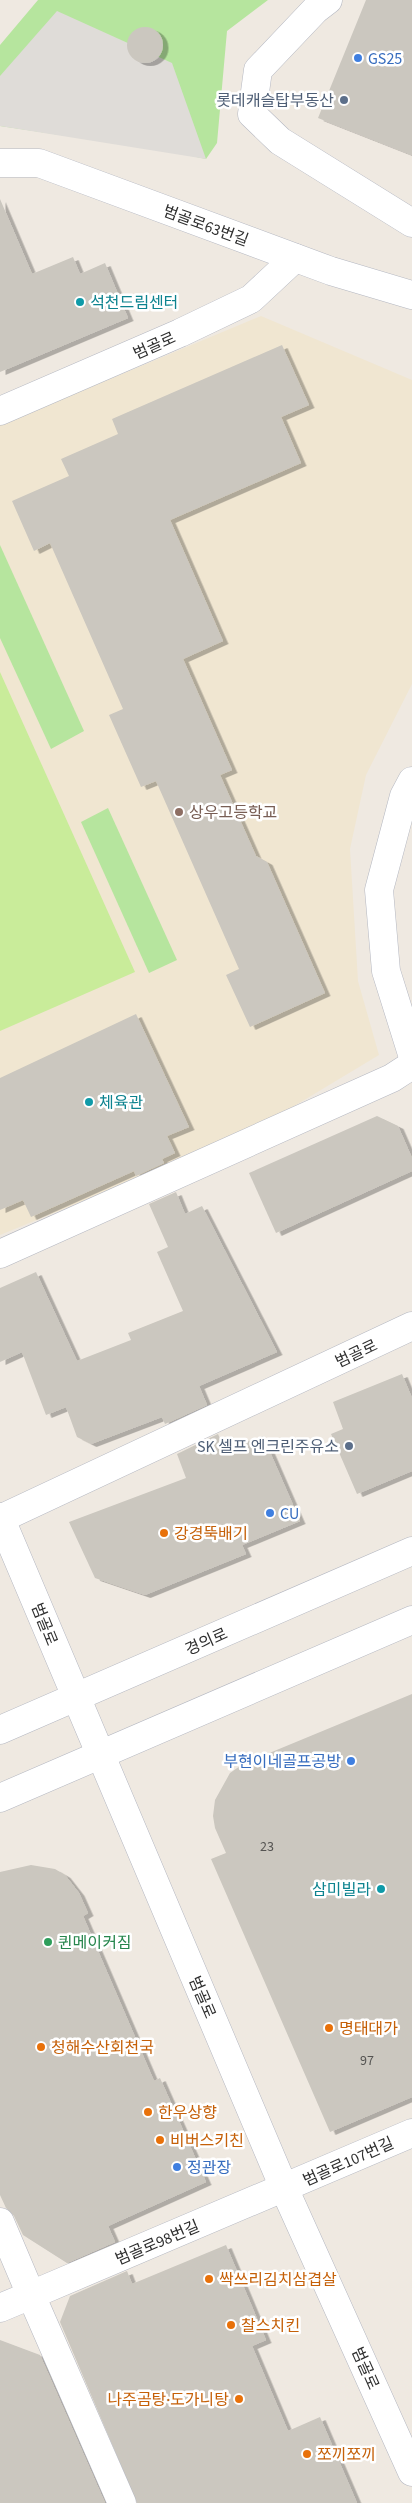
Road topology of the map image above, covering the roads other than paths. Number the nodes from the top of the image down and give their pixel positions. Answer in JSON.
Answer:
{"nodes":[{"id":1,"x":328,"y":0,"type":"edge"},
{"id":2,"x":0,"y":163,"type":"edge"},
{"id":3,"x":412,"y":224,"type":"edge"},
{"id":4,"x":295,"y":258,"type":"junction"},
{"id":5,"x":412,"y":295,"type":"edge"},
{"id":6,"x":0,"y":411,"type":"edge"},
{"id":7,"x":412,"y":781,"type":"edge"},
{"id":8,"x":412,"y":1054,"type":"edge"},
{"id":9,"x":412,"y":1065,"type":"edge"},
{"id":10,"x":0,"y":1254,"type":"edge"},
{"id":11,"x":412,"y":1326,"type":"edge"},
{"id":12,"x":0,"y":1518,"type":"edge"},
{"id":13,"x":412,"y":1552,"type":"edge"},
{"id":14,"x":412,"y":1620,"type":"edge"},
{"id":15,"x":75,"y":1698,"type":"junction"},
{"id":16,"x":0,"y":1730,"type":"edge"},
{"id":17,"x":100,"y":1755,"type":"junction"},
{"id":18,"x":0,"y":1798,"type":"edge"},
{"id":19,"x":412,"y":2133,"type":"edge"},
{"id":20,"x":284,"y":2188,"type":"junction"},
{"id":21,"x":0,"y":2222,"type":"edge"},
{"id":22,"x":31,"y":2295,"type":"junction"},
{"id":23,"x":0,"y":2308,"type":"edge"},
{"id":24,"x":412,"y":2472,"type":"edge"},
{"id":25,"x":122,"y":2503,"type":"edge"}],
"edges":[{"from":1,"to":3,"type":"street"},
{"from":2,"to":4,"type":"street","name":"범골로63번길"},
{"from":4,"to":5,"type":"street","name":"범골로63번길"},
{"from":4,"to":6,"type":"street","name":"범골로"},
{"from":7,"to":8,"type":"street"},
{"from":9,"to":10,"type":"street"},
{"from":11,"to":12,"type":"street","name":"범골로"},
{"from":12,"to":15,"type":"street","name":"범골로"},
{"from":13,"to":15,"type":"street","name":"경의로"},
{"from":14,"to":17,"type":"street"},
{"from":15,"to":16,"type":"street","name":"경의로"},
{"from":15,"to":17,"type":"street","name":"범골로"},
{"from":17,"to":18,"type":"street"},
{"from":17,"to":20,"type":"street","name":"범골로"},
{"from":19,"to":20,"type":"street","name":"범골로107번길"},
{"from":20,"to":22,"type":"street","name":"범골로98번길"},
{"from":20,"to":24,"type":"street","name":"범골로"},
{"from":21,"to":22,"type":"street"},
{"from":22,"to":23,"type":"street","name":"범골로98번길"},
{"from":22,"to":25,"type":"street"}]}
